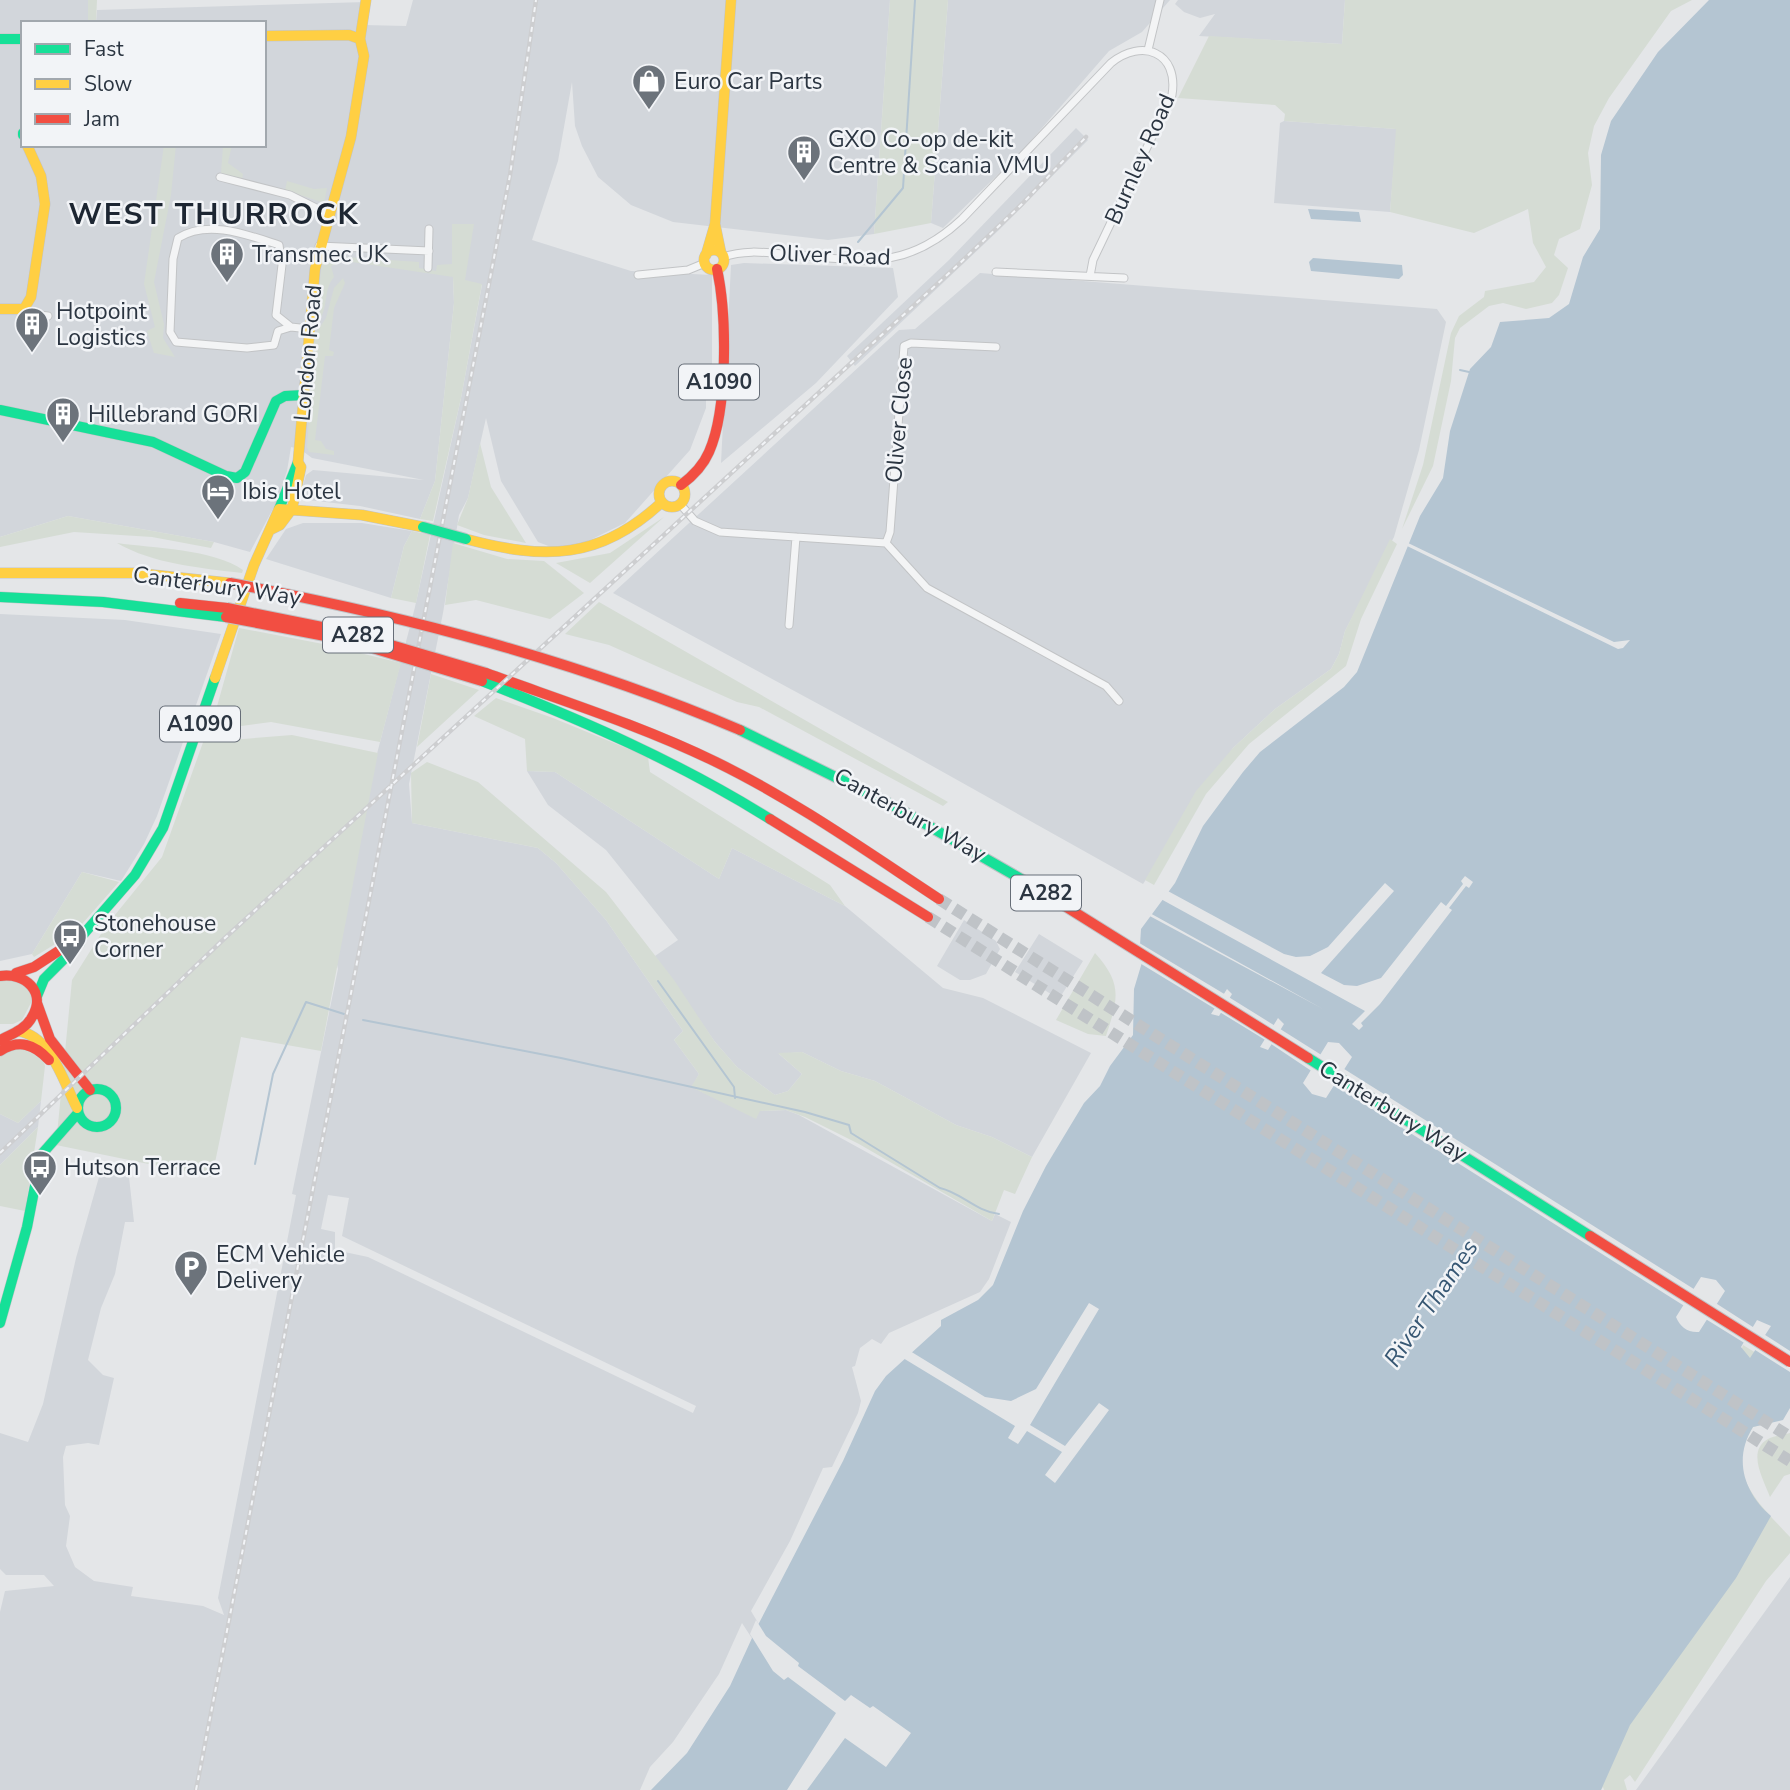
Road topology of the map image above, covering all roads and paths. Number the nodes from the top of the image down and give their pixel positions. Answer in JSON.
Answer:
{"nodes":[{"id":1,"x":366,"y":0,"type":"edge"},
{"id":2,"x":731,"y":0,"type":"edge"},
{"id":3,"x":1160,"y":0,"type":"edge"},
{"id":4,"x":266,"y":36,"type":"edge"},
{"id":5,"x":360,"y":38,"type":"junction"},
{"id":6,"x":0,"y":39,"type":"edge"},
{"id":7,"x":21,"y":39,"type":"edge"},
{"id":8,"x":1148,"y":50,"type":"junction"},
{"id":9,"x":28,"y":147,"type":"edge"},
{"id":10,"x":220,"y":177,"type":"dead end"},
{"id":11,"x":328,"y":214,"type":"junction"},
{"id":12,"x":715,"y":224,"type":"junction"},
{"id":13,"x":429,"y":229,"type":"dead end"},
{"id":14,"x":319,"y":246,"type":"junction"},
{"id":15,"x":429,"y":251,"type":"junction"},
{"id":16,"x":722,"y":255,"type":"junction"},
{"id":17,"x":706,"y":259,"type":"junction"},
{"id":18,"x":428,"y":268,"type":"dead end"},
{"id":19,"x":716,"y":269,"type":"junction"},
{"id":20,"x":996,"y":272,"type":"dead end"},
{"id":21,"x":638,"y":275,"type":"dead end"},
{"id":22,"x":1090,"y":276,"type":"junction"},
{"id":23,"x":1124,"y":278,"type":"dead end"},
{"id":24,"x":0,"y":309,"type":"edge"},
{"id":25,"x":24,"y":309,"type":"junction"},
{"id":26,"x":48,"y":316,"type":"dead end"},
{"id":27,"x":291,"y":327,"type":"junction"},
{"id":28,"x":309,"y":329,"type":"junction"},
{"id":29,"x":996,"y":347,"type":"dead end"},
{"id":30,"x":304,"y":395,"type":"junction"},
{"id":31,"x":0,"y":410,"type":"edge"},
{"id":32,"x":298,"y":462,"type":"junction"},
{"id":33,"x":681,"y":485,"type":"junction"},
{"id":34,"x":662,"y":502,"type":"junction"},
{"id":35,"x":680,"y":504,"type":"junction"},
{"id":36,"x":279,"y":509,"type":"junction"},
{"id":37,"x":292,"y":509,"type":"junction"},
{"id":38,"x":272,"y":529,"type":"junction"},
{"id":39,"x":796,"y":537,"type":"junction"},
{"id":40,"x":886,"y":543,"type":"junction"},
{"id":41,"x":0,"y":573,"type":"edge"},
{"id":42,"x":0,"y":597,"type":"edge"},
{"id":43,"x":789,"y":625,"type":"dead end"},
{"id":44,"x":517,"y":689,"type":"junction"},
{"id":45,"x":1119,"y":701,"type":"dead end"},
{"id":46,"x":939,"y":899,"type":"tunnel mouth"},
{"id":47,"x":928,"y":916,"type":"tunnel mouth"},
{"id":48,"x":81,"y":937,"type":"junction"},
{"id":49,"x":5,"y":974,"type":"edge"},
{"id":50,"x":37,"y":999,"type":"junction"},
{"id":51,"x":15,"y":1032,"type":"junction"},
{"id":52,"x":0,"y":1034,"type":"edge"},
{"id":53,"x":0,"y":1040,"type":"edge"},
{"id":54,"x":0,"y":1051,"type":"edge"},
{"id":55,"x":57,"y":1071,"type":"junction"},
{"id":56,"x":90,"y":1090,"type":"junction"},
{"id":57,"x":78,"y":1111,"type":"junction"},
{"id":58,"x":87,"y":1124,"type":"junction"},
{"id":59,"x":66,"y":1129,"type":"junction"},
{"id":60,"x":0,"y":1323,"type":"edge"},
{"id":61,"x":1790,"y":1362,"type":"edge"}],
"edges":[{"from":1,"to":5,"type":"main road","name":"London Road"},
{"from":2,"to":12,"type":"main road"},
{"from":3,"to":8,"type":"street"},
{"from":4,"to":5,"type":"main road"},
{"from":5,"to":11,"type":"main road","name":"London Road"},
{"from":6,"to":7,"type":"main road"},
{"from":8,"to":16,"type":"street","name":"Oliver Road"},
{"from":8,"to":22,"type":"street","name":"Burnley Road"},
{"from":9,"to":25,"type":"main road"},
{"from":10,"to":11,"type":"street"},
{"from":11,"to":14,"type":"main road","name":"London Road"},
{"from":12,"to":16,"type":"main road"},
{"from":12,"to":17,"type":"main road"},
{"from":13,"to":15,"type":"street"},
{"from":14,"to":15,"type":"street"},
{"from":14,"to":28,"type":"main road","name":"London Road"},
{"from":15,"to":18,"type":"street"},
{"from":16,"to":17,"type":"main road"},
{"from":16,"to":19,"type":"main road"},
{"from":17,"to":19,"type":"main road"},
{"from":17,"to":21,"type":"street"},
{"from":19,"to":33,"type":"main road","number":"A1090"},
{"from":20,"to":22,"type":"street"},
{"from":22,"to":23,"type":"street"},
{"from":24,"to":25,"type":"main road"},
{"from":25,"to":26,"type":"street"},
{"from":27,"to":27,"type":"street"},
{"from":27,"to":28,"type":"street"},
{"from":28,"to":30,"type":"main road","name":"London Road"},
{"from":29,"to":40,"type":"street","name":"Oliver Close"},
{"from":30,"to":31,"type":"main road"},
{"from":30,"to":32,"type":"main road","name":"London Road"},
{"from":32,"to":36,"type":"main road","name":"London Road"},
{"from":32,"to":37,"type":"main road","name":"London Road"},
{"from":33,"to":34,"type":"main road","number":"A1090"},
{"from":33,"to":35,"type":"main road"},
{"from":34,"to":35,"type":"main road"},
{"from":34,"to":37,"type":"main road","number":"A1090","bridge":true},
{"from":35,"to":39,"type":"street"},
{"from":36,"to":37,"type":"main road","number":"A1090"},
{"from":36,"to":38,"type":"main road","name":"London Road","number":"A1090"},
{"from":37,"to":38,"type":"main road","name":"London Road","number":"A1090"},
{"from":38,"to":48,"type":"main road","name":"London Road","number":"A1090"},
{"from":39,"to":40,"type":"street"},
{"from":39,"to":43,"type":"street"},
{"from":40,"to":45,"type":"street"},
{"from":41,"to":61,"type":"main road","name":"Canterbury Way","number":"A282","bridge":true},
{"from":42,"to":44,"type":"main road","name":"Canterbury Way","number":"A282","bridge":true},
{"from":44,"to":46,"type":"main road","name":"Canterbury Way","number":"A282"},
{"from":44,"to":47,"type":"main road","name":"Canterbury Way","number":"A282"},
{"from":48,"to":49,"type":"main road","name":"London Road","number":"A1090"},
{"from":48,"to":50,"type":"main road","name":"London Road","number":"A1090"},
{"from":49,"to":50,"type":"main road","number":"A1090"},
{"from":50,"to":51,"type":"main road","number":"A1090"},
{"from":50,"to":56,"type":"main road"},
{"from":51,"to":52,"type":"main road"},
{"from":51,"to":53,"type":"main road","number":"A1090"},
{"from":51,"to":55,"type":"main road"},
{"from":54,"to":55,"type":"main road"},
{"from":55,"to":57,"type":"main road"},
{"from":56,"to":57,"type":"main road"},
{"from":56,"to":58,"type":"main road"},
{"from":57,"to":58,"type":"main road"},
{"from":57,"to":59,"type":"main road"},
{"from":58,"to":59,"type":"main road"},
{"from":59,"to":60,"type":"main road"}]}
